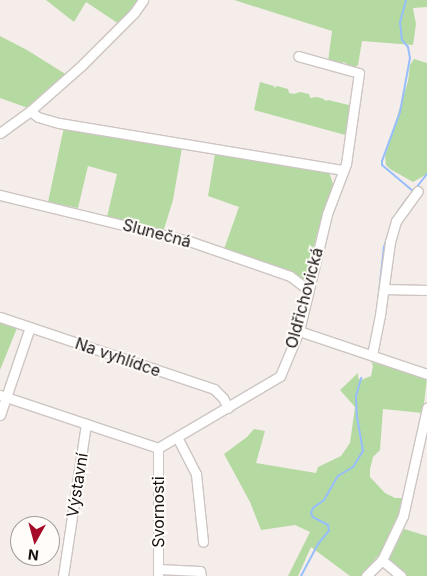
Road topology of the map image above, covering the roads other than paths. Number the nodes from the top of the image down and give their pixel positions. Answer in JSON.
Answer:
{"nodes":[{"id":1,"x":143,"y":0,"type":"edge"},
{"id":2,"x":298,"y":56,"type":"dead end"},
{"id":3,"x":30,"y":111,"type":"junction"},
{"id":4,"x":0,"y":133,"type":"edge"},
{"id":5,"x":342,"y":170,"type":"junction"},
{"id":6,"x":418,"y":191,"type":"dead end"},
{"id":7,"x":0,"y":195,"type":"edge"},
{"id":8,"x":307,"y":288,"type":"junction"},
{"id":9,"x":384,"y":289,"type":"junction"},
{"id":10,"x":427,"y":290,"type":"edge"},
{"id":11,"x":0,"y":317,"type":"edge"},
{"id":12,"x":30,"y":327,"type":"junction"},
{"id":13,"x":299,"y":331,"type":"junction"},
{"id":14,"x":372,"y":355,"type":"junction"},
{"id":15,"x":427,"y":374,"type":"edge"},
{"id":16,"x":2,"y":396,"type":"edge"},
{"id":17,"x":228,"y":408,"type":"junction"},
{"id":18,"x":427,"y":408,"type":"edge"},
{"id":19,"x":0,"y":415,"type":"edge"},
{"id":20,"x":86,"y":424,"type":"junction"},
{"id":21,"x":177,"y":437,"type":"junction"},
{"id":22,"x":158,"y":448,"type":"junction"},
{"id":23,"x":203,"y":542,"type":"dead end"},
{"id":24,"x":382,"y":560,"type":"junction"},
{"id":25,"x":158,"y":572,"type":"edge"},
{"id":26,"x":63,"y":576,"type":"edge"},
{"id":27,"x":201,"y":576,"type":"edge"},
{"id":28,"x":366,"y":576,"type":"edge"},
{"id":29,"x":401,"y":576,"type":"edge"}],
"edges":[{"from":1,"to":3,"type":"street"},
{"from":2,"to":5,"type":"street","name":"Oldřichovická"},
{"from":3,"to":4,"type":"street"},
{"from":3,"to":5,"type":"street"},
{"from":5,"to":8,"type":"street","name":"Oldřichovická"},
{"from":6,"to":9,"type":"street"},
{"from":7,"to":8,"type":"street","name":"Slunečná"},
{"from":8,"to":13,"type":"street","name":"Oldřichovická"},
{"from":9,"to":10,"type":"street"},
{"from":9,"to":14,"type":"street"},
{"from":11,"to":12,"type":"street","name":"Na vyhlídce"},
{"from":12,"to":16,"type":"street"},
{"from":12,"to":17,"type":"street","name":"Na vyhlídce"},
{"from":13,"to":14,"type":"street"},
{"from":13,"to":17,"type":"street","name":"Oldřichovická"},
{"from":14,"to":15,"type":"street"},
{"from":16,"to":19,"type":"street"},
{"from":16,"to":20,"type":"street"},
{"from":17,"to":21,"type":"street","name":"Oldřichovická"},
{"from":18,"to":24,"type":"street"},
{"from":20,"to":22,"type":"street"},
{"from":20,"to":26,"type":"street","name":"Výstavní"},
{"from":21,"to":22,"type":"street","name":"Oldřichovická"},
{"from":21,"to":23,"type":"street"},
{"from":22,"to":25,"type":"street","name":"Svornosti"},
{"from":24,"to":28,"type":"street"},
{"from":24,"to":29,"type":"street"},
{"from":25,"to":27,"type":"street"}]}
